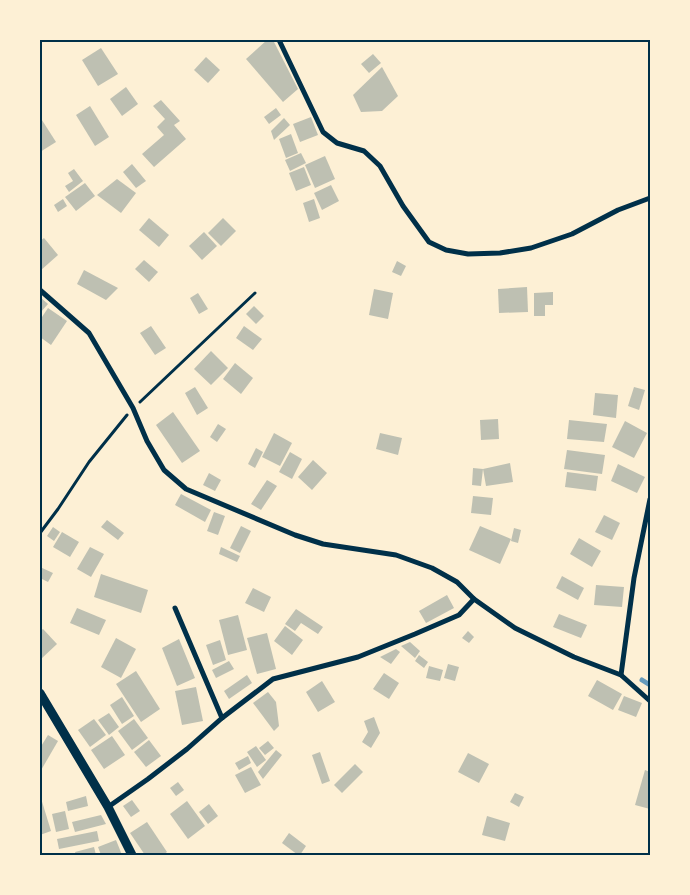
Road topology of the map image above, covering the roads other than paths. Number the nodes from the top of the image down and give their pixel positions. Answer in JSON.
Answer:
{"nodes":[{"id":1,"x":279,"y":40,"type":"edge"},
{"id":2,"x":650,"y":198,"type":"edge"},
{"id":3,"x":40,"y":290,"type":"edge"},
{"id":4,"x":650,"y":500,"type":"edge"},
{"id":5,"x":474,"y":599,"type":"junction"},
{"id":6,"x":175,"y":608,"type":"dead end"},
{"id":7,"x":621,"y":675,"type":"junction"},
{"id":8,"x":40,"y":693,"type":"edge"},
{"id":9,"x":650,"y":701,"type":"edge"},
{"id":10,"x":222,"y":718,"type":"junction"},
{"id":11,"x":108,"y":807,"type":"junction"},
{"id":12,"x":132,"y":855,"type":"edge"}],
"edges":[{"from":1,"to":2,"type":"street"},
{"from":3,"to":5,"type":"street"},
{"from":4,"to":7,"type":"street"},
{"from":5,"to":7,"type":"street"},
{"from":5,"to":10,"type":"street"},
{"from":6,"to":10,"type":"street"},
{"from":7,"to":9,"type":"street"},
{"from":8,"to":11,"type":"street"},
{"from":10,"to":11,"type":"street"},
{"from":11,"to":12,"type":"street"}]}
